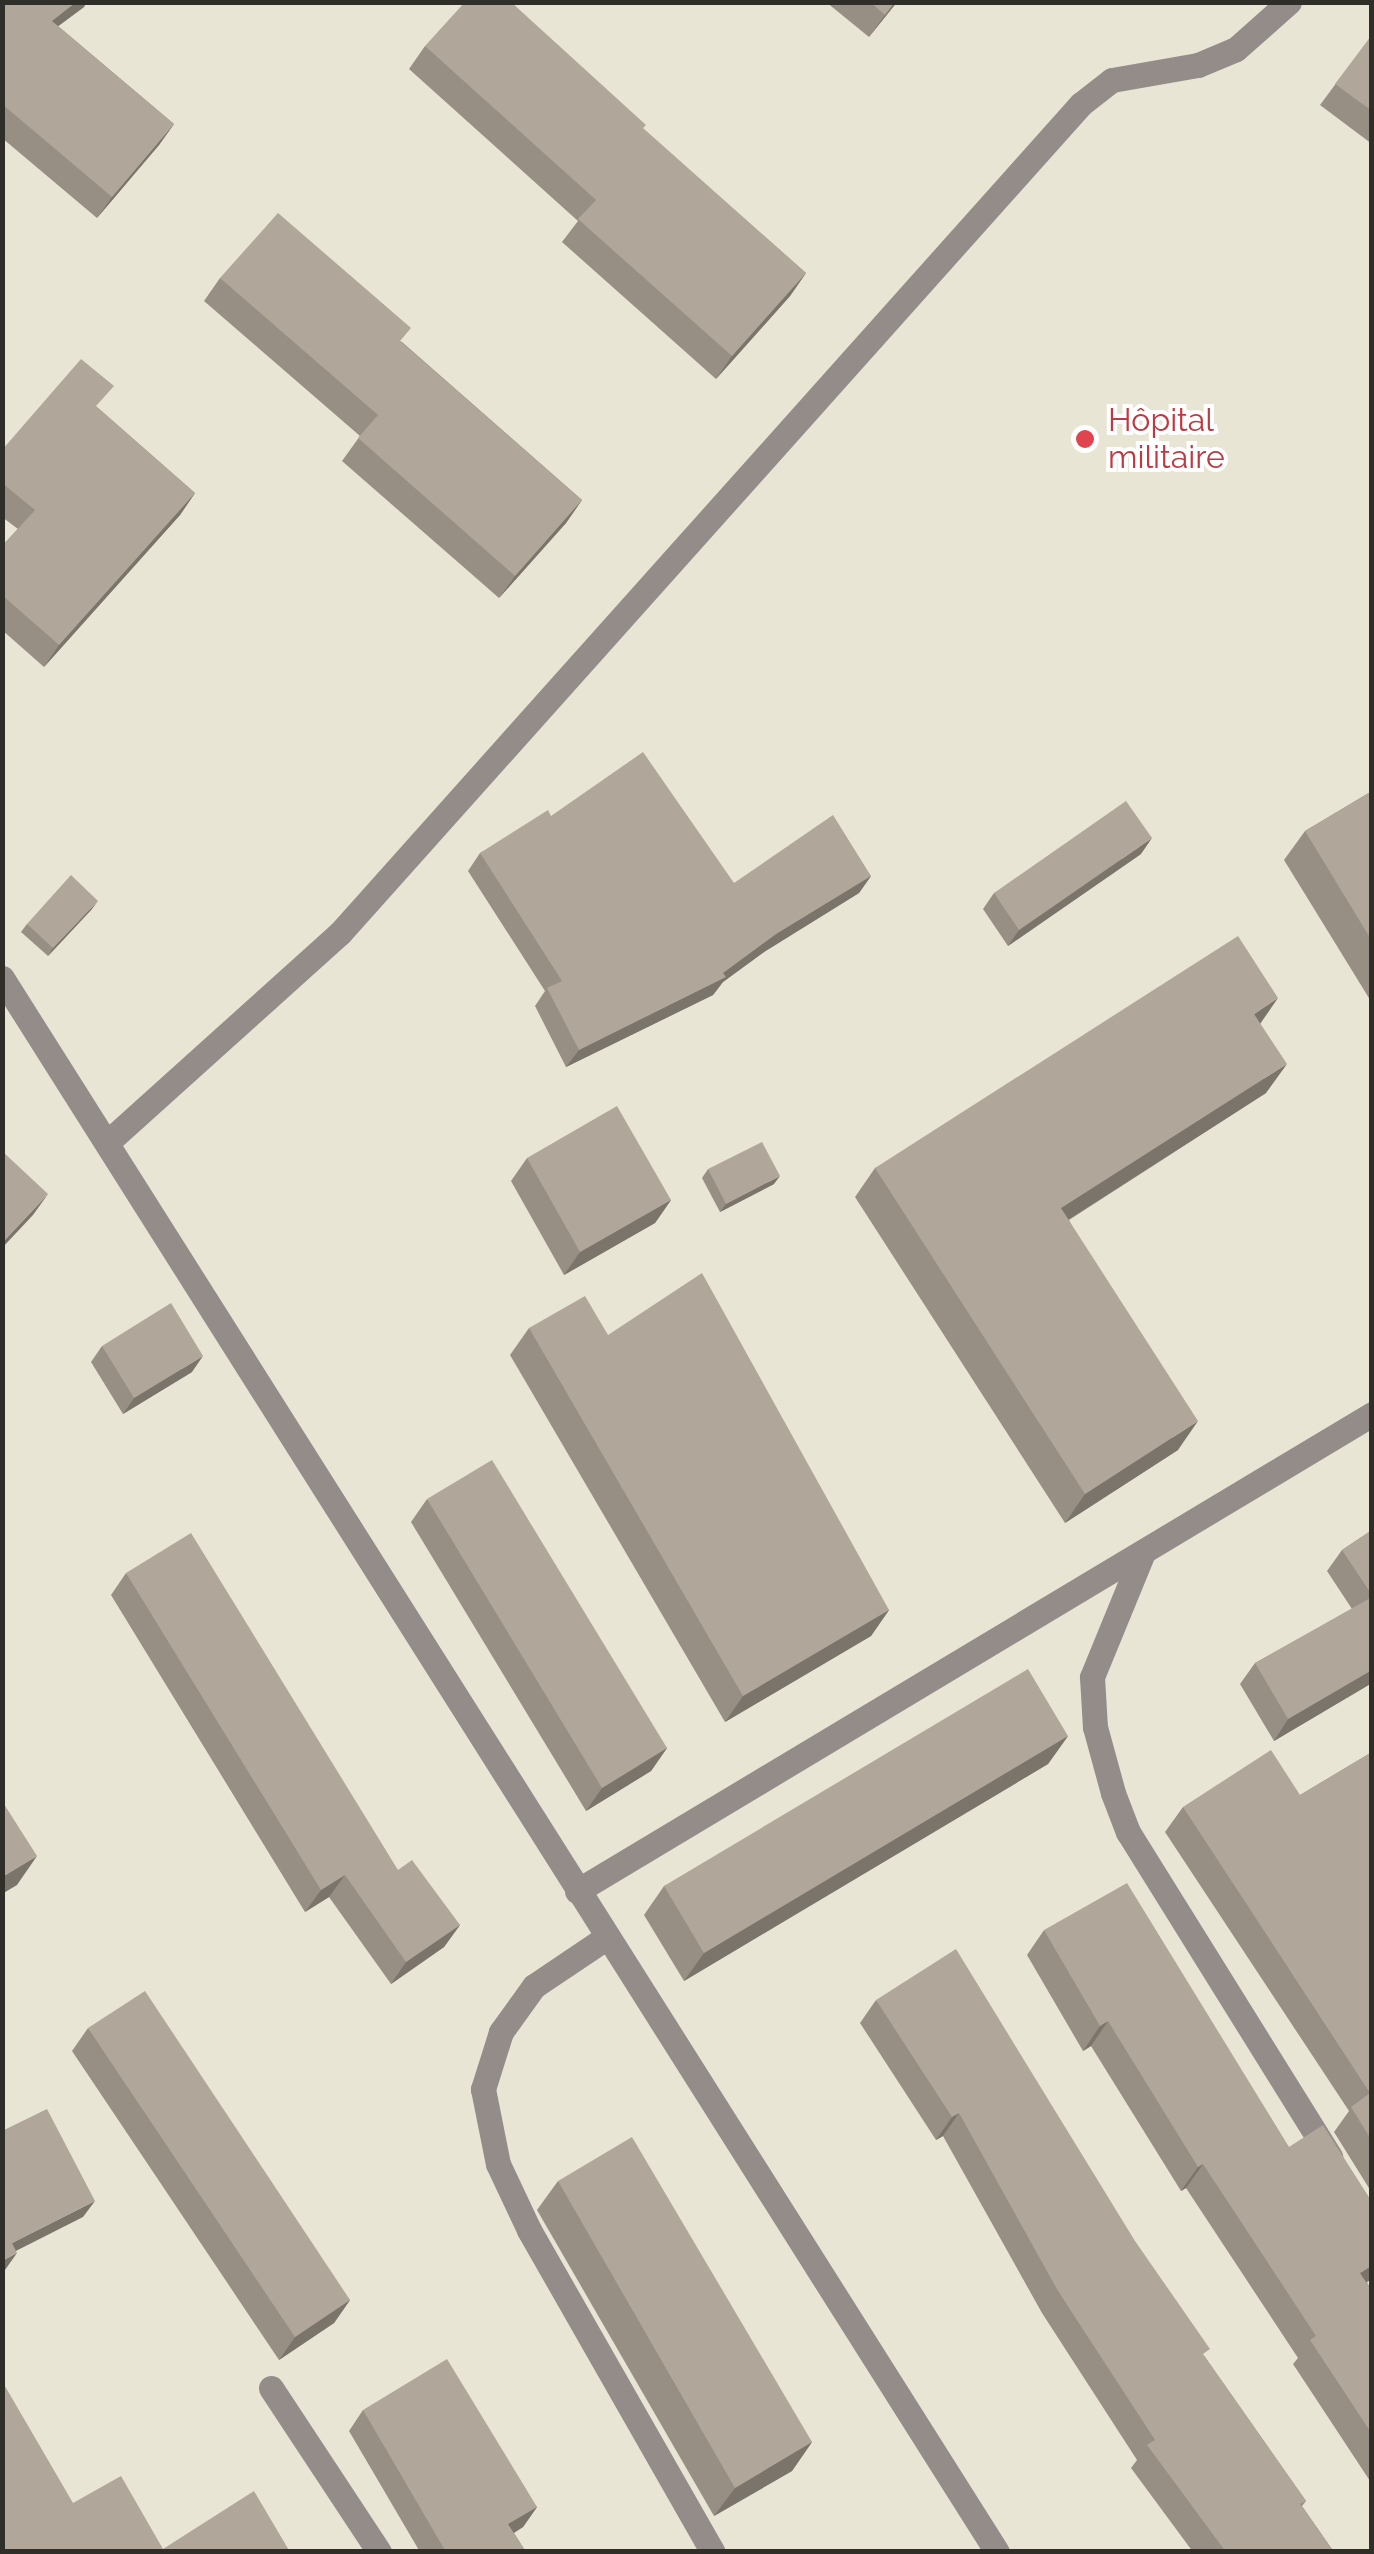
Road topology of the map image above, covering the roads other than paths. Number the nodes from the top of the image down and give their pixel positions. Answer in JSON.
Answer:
{"nodes":[{"id":1,"x":1289,"y":2,"type":"edge"},
{"id":2,"x":2,"y":978,"type":"edge"},
{"id":3,"x":110,"y":1140,"type":"junction"},
{"id":4,"x":1372,"y":1414,"type":"edge"},
{"id":5,"x":1142,"y":1555,"type":"junction"},
{"id":6,"x":577,"y":1892,"type":"junction"},
{"id":7,"x":607,"y":1938,"type":"junction"},
{"id":8,"x":1341,"y":2175,"type":"edge"},
{"id":9,"x":272,"y":2388,"type":"dead end"},
{"id":10,"x":378,"y":2552,"type":"edge"},
{"id":11,"x":714,"y":2552,"type":"edge"},
{"id":12,"x":997,"y":2552,"type":"edge"}],
"edges":[{"from":1,"to":3,"type":"street"},
{"from":2,"to":3,"type":"street"},
{"from":3,"to":6,"type":"street"},
{"from":4,"to":5,"type":"street"},
{"from":5,"to":6,"type":"street"},
{"from":5,"to":8,"type":"street"},
{"from":6,"to":7,"type":"street"},
{"from":7,"to":11,"type":"street"},
{"from":7,"to":12,"type":"street"},
{"from":9,"to":10,"type":"street"}]}
